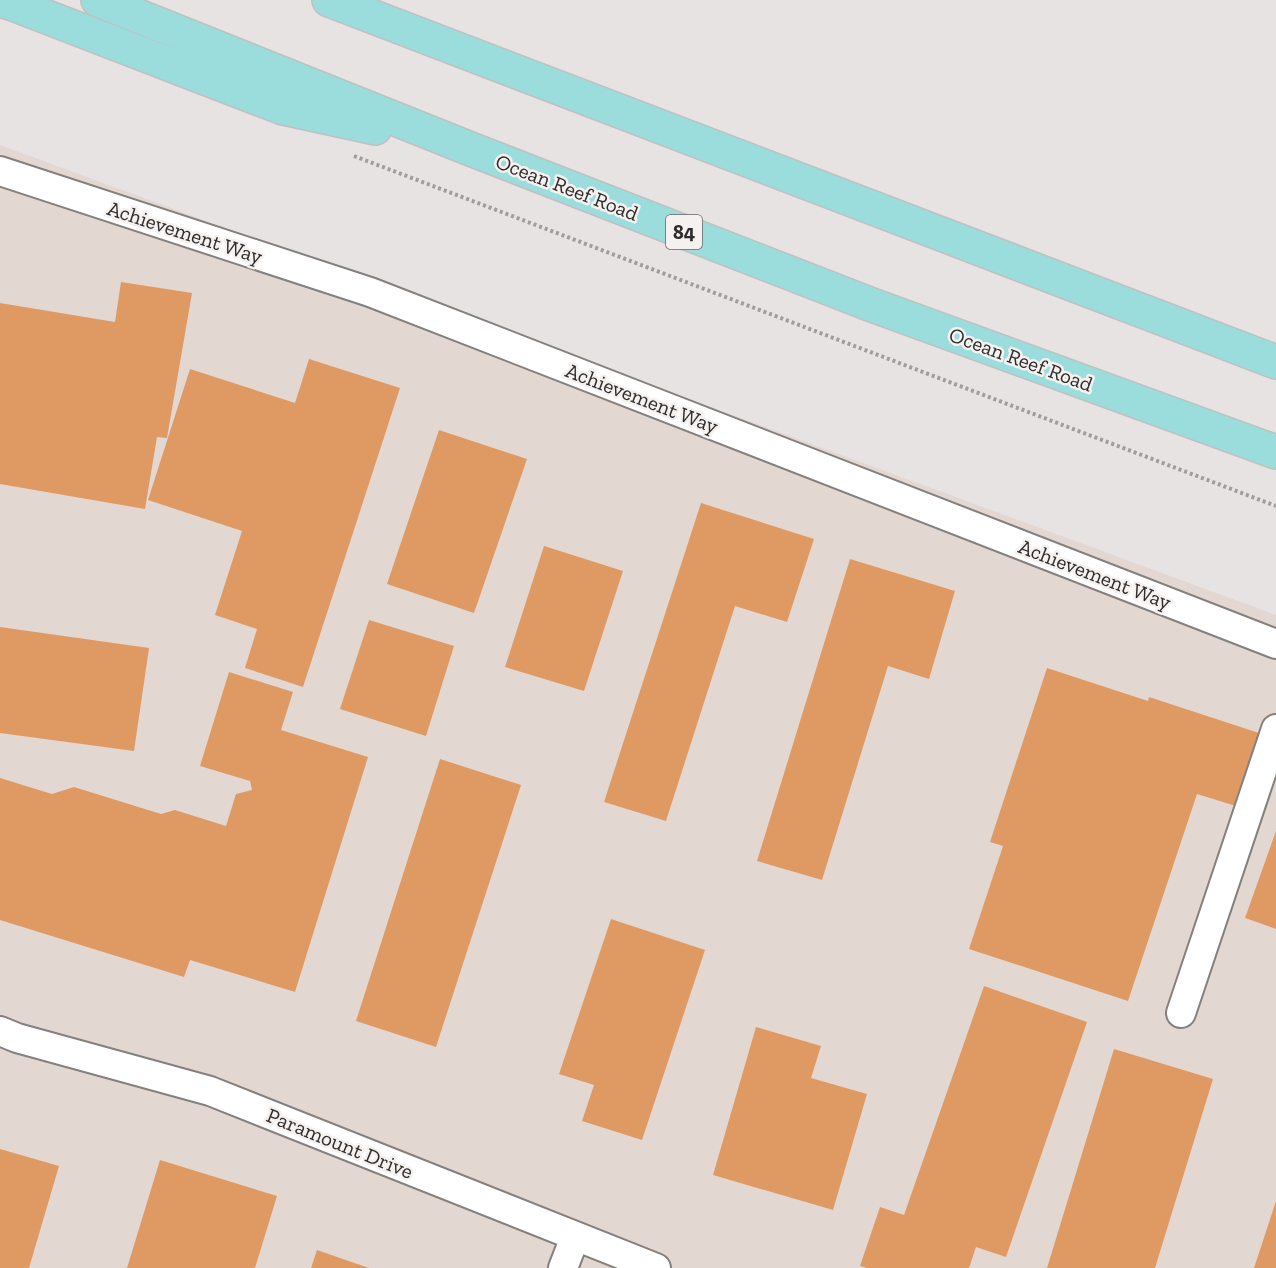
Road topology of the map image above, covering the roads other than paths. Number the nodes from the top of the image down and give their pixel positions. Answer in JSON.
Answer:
{"nodes":[{"id":1,"x":0,"y":0,"type":"edge"},
{"id":2,"x":98,"y":0,"type":"edge"},
{"id":3,"x":328,"y":0,"type":"edge"},
{"id":4,"x":473,"y":150,"type":"junction"},
{"id":5,"x":0,"y":171,"type":"edge"},
{"id":6,"x":1276,"y":362,"type":"edge"},
{"id":7,"x":1276,"y":452,"type":"edge"},
{"id":8,"x":1276,"y":644,"type":"edge"},
{"id":9,"x":1276,"y":729,"type":"edge"},
{"id":10,"x":1181,"y":1013,"type":"dead end"},
{"id":11,"x":6,"y":1036,"type":"edge"},
{"id":12,"x":575,"y":1237,"type":"junction"},
{"id":13,"x":563,"y":1268,"type":"edge"},
{"id":14,"x":656,"y":1268,"type":"edge"}],
"edges":[{"from":1,"to":4,"type":"main road"},
{"from":2,"to":4,"type":"main road","name":"Ocean Reef Road","number":"84"},
{"from":3,"to":6,"type":"main road"},
{"from":4,"to":7,"type":"main road","name":"Ocean Reef Road","number":"84"},
{"from":5,"to":8,"type":"street","name":"Achievement Way"},
{"from":9,"to":10,"type":"street"},
{"from":11,"to":12,"type":"street","name":"Paramount Drive"},
{"from":12,"to":13,"type":"street"},
{"from":12,"to":14,"type":"street","name":"Paramount Drive"}]}
